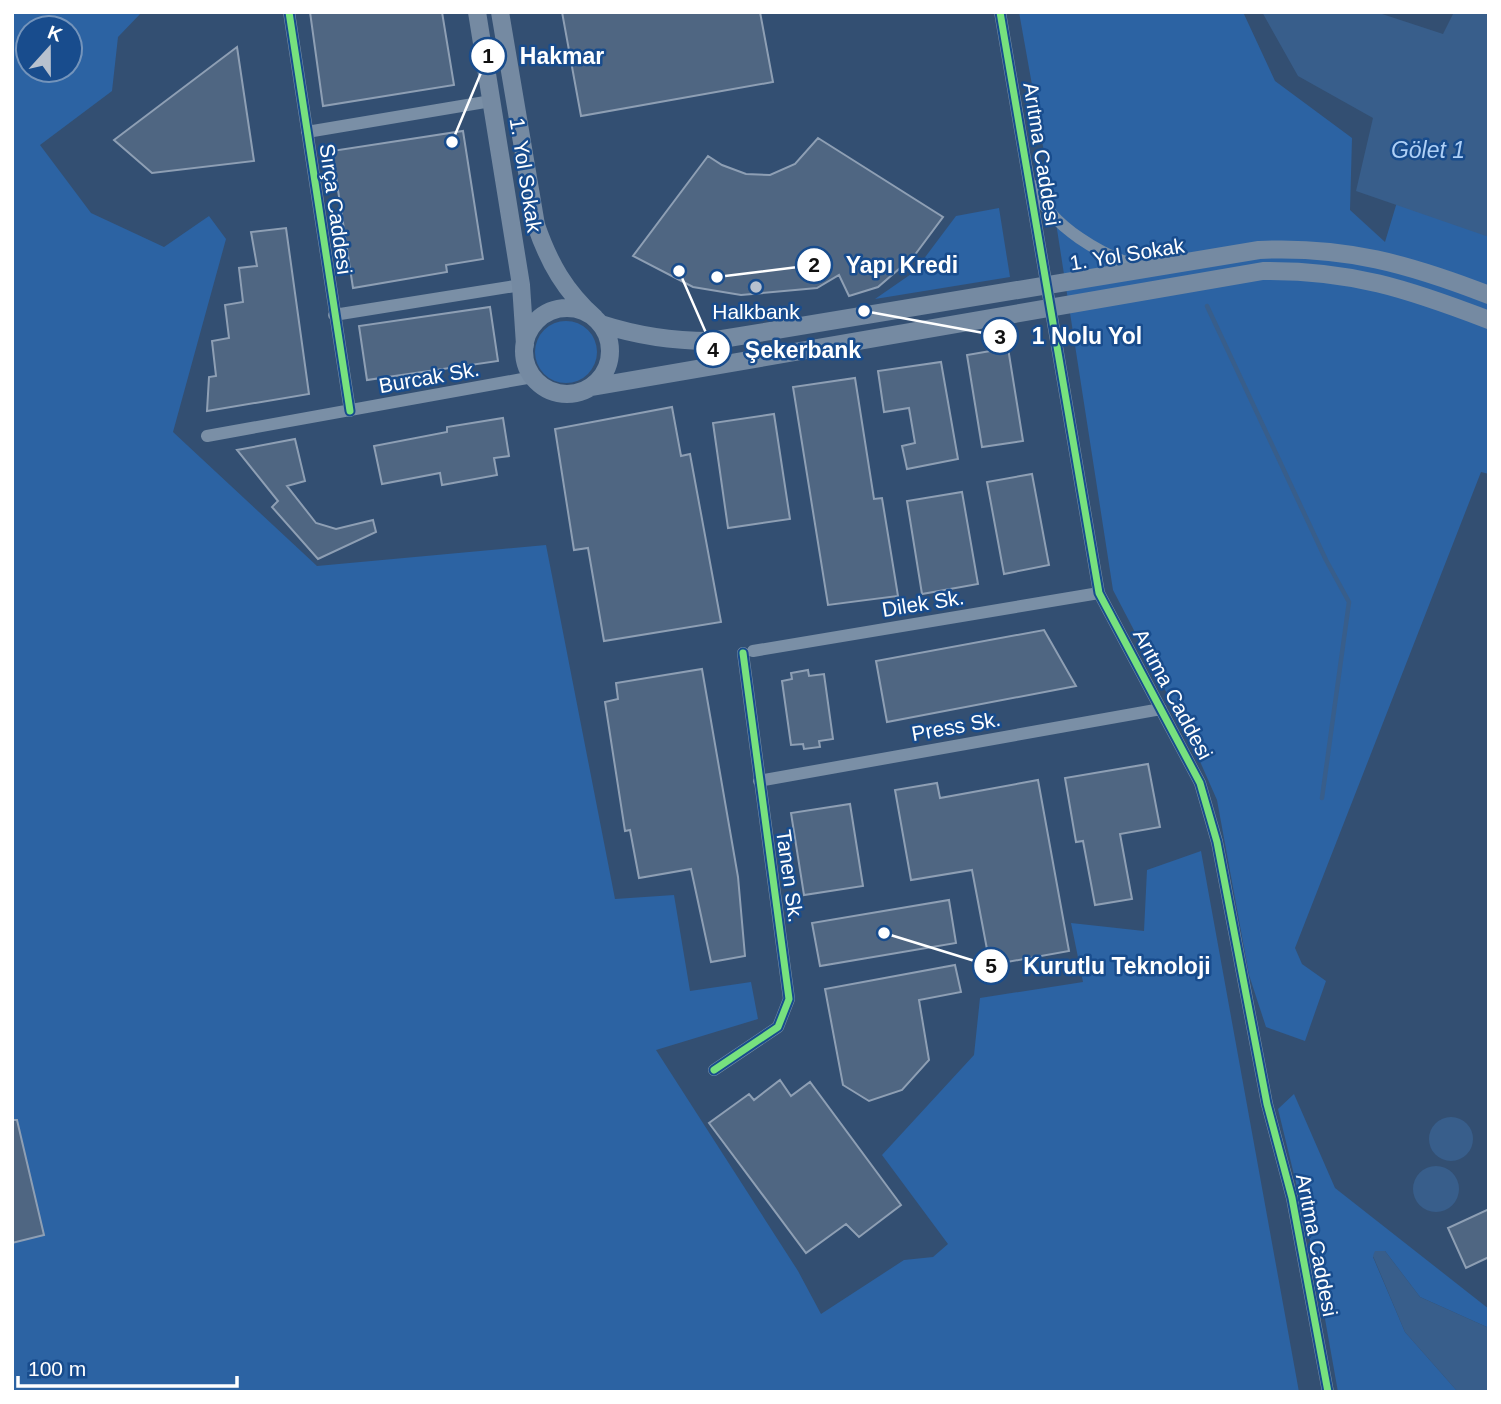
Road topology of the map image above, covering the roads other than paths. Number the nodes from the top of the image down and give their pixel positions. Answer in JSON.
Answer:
{"nodes":[{"id":1,"x":289,"y":12,"type":"edge"},
{"id":2,"x":477,"y":12,"type":"edge"},
{"id":3,"x":500,"y":12,"type":"edge"},
{"id":4,"x":1000,"y":12,"type":"edge"},
{"id":5,"x":491,"y":100,"type":"junction"},
{"id":6,"x":307,"y":132,"type":"junction"},
{"id":7,"x":1026,"y":162,"type":"junction"},
{"id":8,"x":1152,"y":269,"type":"junction"},
{"id":9,"x":1045,"y":284,"type":"junction"},
{"id":10,"x":521,"y":285,"type":"junction"},
{"id":11,"x":1489,"y":295,"type":"edge"},
{"id":12,"x":1051,"y":306,"type":"junction"},
{"id":13,"x":334,"y":315,"type":"junction"},
{"id":14,"x":1489,"y":320,"type":"edge"},
{"id":15,"x":598,"y":321,"type":"junction"},
{"id":16,"x":525,"y":345,"type":"junction"},
{"id":17,"x":533,"y":377,"type":"junction"},
{"id":18,"x":592,"y":387,"type":"junction"},
{"id":19,"x":350,"y":411,"type":"junction"},
{"id":20,"x":207,"y":436,"type":"dead end"},
{"id":21,"x":1099,"y":593,"type":"junction"},
{"id":22,"x":748,"y":652,"type":"joint"},
{"id":23,"x":1161,"y":709,"type":"junction"},
{"id":24,"x":759,"y":781,"type":"junction"},
{"id":25,"x":714,"y":1070,"type":"dead end"},
{"id":26,"x":1328,"y":1392,"type":"edge"}],
"edges":[{"from":1,"to":6,"type":"street","name":"Sırça Caddesi"},
{"from":2,"to":5,"type":"main road","name":"1. Yol Sokak"},
{"from":3,"to":15,"type":"main road","name":"1. Yol Sokak"},
{"from":4,"to":7,"type":"street","name":"Arıtma Caddesi"},
{"from":5,"to":6,"type":"street"},
{"from":5,"to":10,"type":"main road","name":"1. Yol Sokak"},
{"from":6,"to":13,"type":"street","name":"Sırça Caddesi"},
{"from":7,"to":8,"type":"street"},
{"from":7,"to":9,"type":"street","name":"Arıtma Caddesi"},
{"from":8,"to":9,"type":"main road","name":"1. Yol Sokak"},
{"from":8,"to":11,"type":"main road","name":"1. Yol Sokak"},
{"from":9,"to":12,"type":"street","name":"Arıtma Caddesi"},
{"from":9,"to":15,"type":"main road","name":"1. Yol Sokak"},
{"from":10,"to":13,"type":"street"},
{"from":10,"to":16,"type":"main road","name":"1. Yol Sokak"},
{"from":12,"to":14,"type":"main road","name":"1. Yol Sokak"},
{"from":12,"to":18,"type":"main road","name":"1. Yol Sokak"},
{"from":12,"to":21,"type":"street","name":"Arıtma Caddesi"},
{"from":13,"to":19,"type":"street","name":"Sırça Caddesi"},
{"from":15,"to":16,"type":"main road","name":"1. Yol Sokak"},
{"from":15,"to":18,"type":"main road","name":"1. Yol Sokak"},
{"from":16,"to":17,"type":"main road","name":"1. Yol Sokak"},
{"from":17,"to":18,"type":"main road","name":"1. Yol Sokak"},
{"from":17,"to":19,"type":"street","name":"Burcak Sk."},
{"from":19,"to":20,"type":"street","name":"Burcak Sk."},
{"from":21,"to":22,"type":"street","name":"Dilek Sk."},
{"from":21,"to":23,"type":"street","name":"Arıtma Caddesi"},
{"from":22,"to":24,"type":"street","name":"Tanen Sk."},
{"from":23,"to":24,"type":"street","name":"Press Sk."},
{"from":23,"to":26,"type":"street","name":"Arıtma Caddesi"},
{"from":24,"to":25,"type":"street","name":"Tanen Sk."}]}
